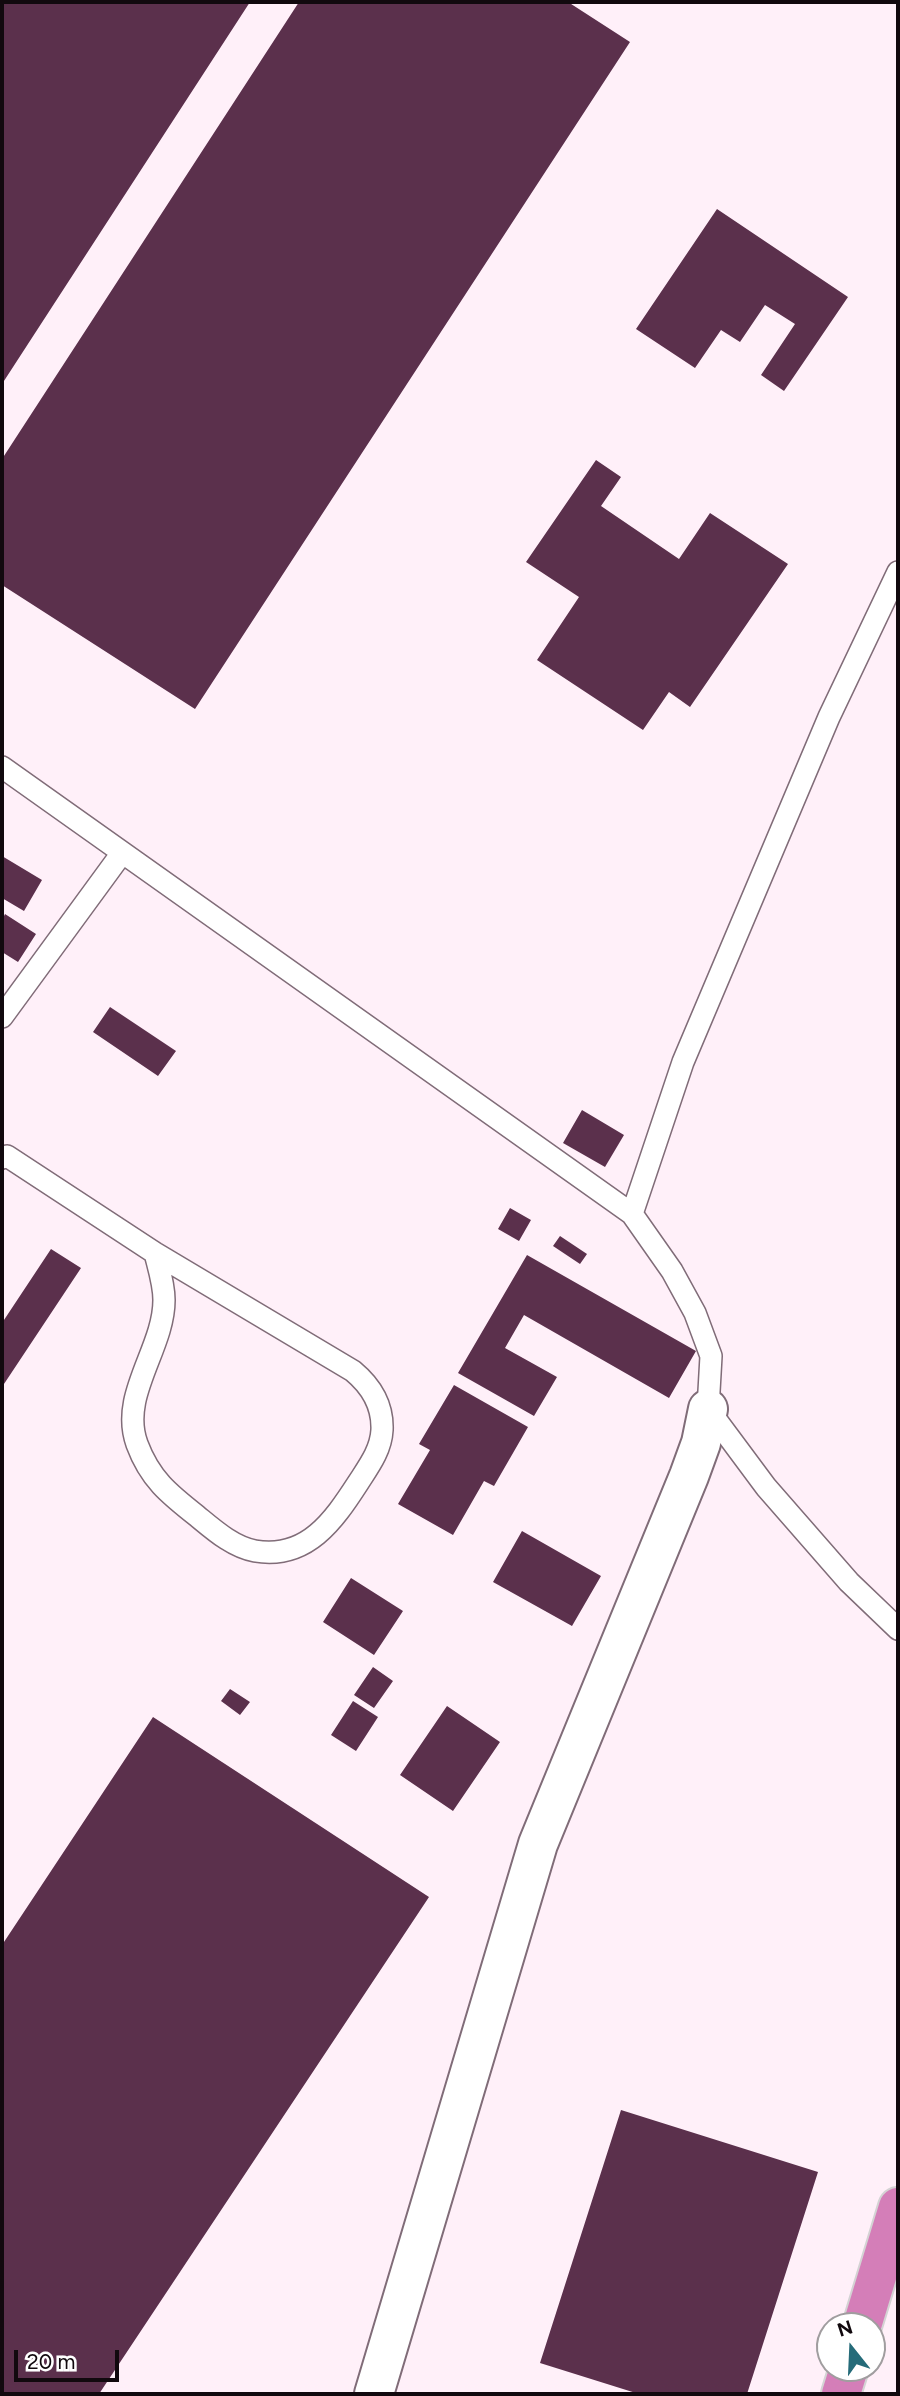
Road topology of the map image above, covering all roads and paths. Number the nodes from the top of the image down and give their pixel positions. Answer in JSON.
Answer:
{"nodes":[{"id":1,"x":898,"y":572,"type":"edge"},
{"id":2,"x":2,"y":768,"type":"edge"},
{"id":3,"x":122,"y":853,"type":"junction"},
{"id":4,"x":2,"y":1017,"type":"edge"},
{"id":5,"x":4,"y":1156,"type":"edge"},
{"id":6,"x":632,"y":1214,"type":"junction"},
{"id":7,"x":155,"y":1253,"type":"junction"},
{"id":8,"x":708,"y":1409,"type":"junction"},
{"id":9,"x":898,"y":1629,"type":"edge"},
{"id":10,"x":898,"y":2207,"type":"edge"},
{"id":11,"x":866,"y":2312,"type":"edge"},
{"id":12,"x":374,"y":2394,"type":"edge"}],
"edges":[{"from":1,"to":6,"type":"lane"},
{"from":2,"to":3,"type":"lane"},
{"from":3,"to":4,"type":"lane"},
{"from":3,"to":6,"type":"lane"},
{"from":5,"to":7,"type":"lane"},
{"from":6,"to":8,"type":"lane"},
{"from":7,"to":7,"type":"lane"},
{"from":8,"to":9,"type":"lane"},
{"from":8,"to":12,"type":"street"},
{"from":10,"to":11,"type":"highway"}]}
